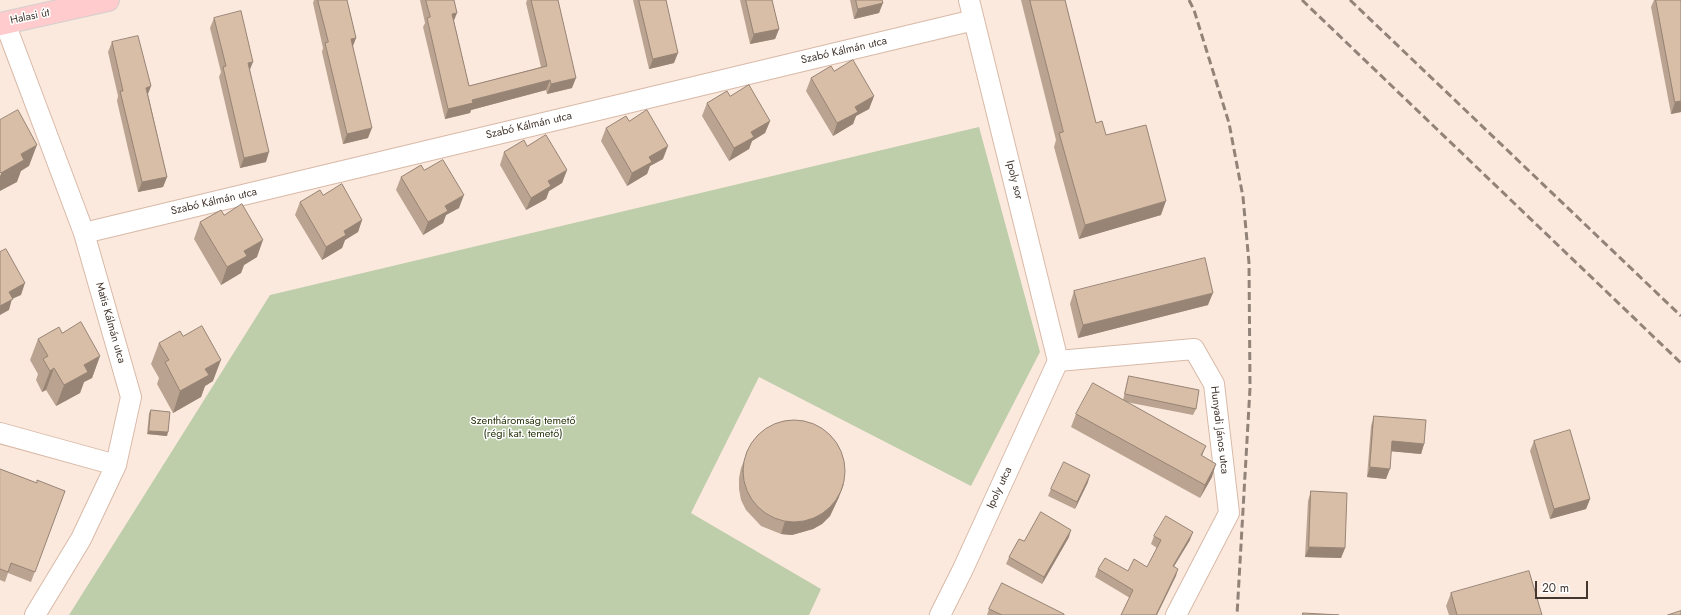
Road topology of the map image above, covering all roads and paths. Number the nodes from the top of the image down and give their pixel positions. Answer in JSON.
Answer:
{"nodes":[{"id":1,"x":108,"y":0,"type":"edge"},
{"id":2,"x":969,"y":0,"type":"edge"},
{"id":3,"x":974,"y":20,"type":"junction"},
{"id":4,"x":2,"y":23,"type":"edge"},
{"id":5,"x":84,"y":233,"type":"junction"},
{"id":6,"x":1058,"y":361,"type":"junction"},
{"id":7,"x":0,"y":433,"type":"edge"},
{"id":8,"x":116,"y":465,"type":"junction"},
{"id":9,"x":35,"y":615,"type":"edge"},
{"id":10,"x":940,"y":615,"type":"edge"},
{"id":11,"x":1176,"y":615,"type":"edge"}],
"edges":[{"from":1,"to":4,"type":"main road","name":"Halasi út"},
{"from":2,"to":3,"type":"street","name":"Ipoly sor"},
{"from":3,"to":5,"type":"street","name":"Szabó Kálmán utca"},
{"from":3,"to":6,"type":"street","name":"Ipoly sor"},
{"from":4,"to":5,"type":"street","name":"Matis Kálmán utca"},
{"from":5,"to":8,"type":"street","name":"Matis Kálmán utca"},
{"from":6,"to":10,"type":"street","name":"Ipoly utca"},
{"from":6,"to":11,"type":"street","name":"Hunyadi János utca"},
{"from":7,"to":8,"type":"street"},
{"from":8,"to":9,"type":"street","name":"Matis Kálmán utca"}]}
